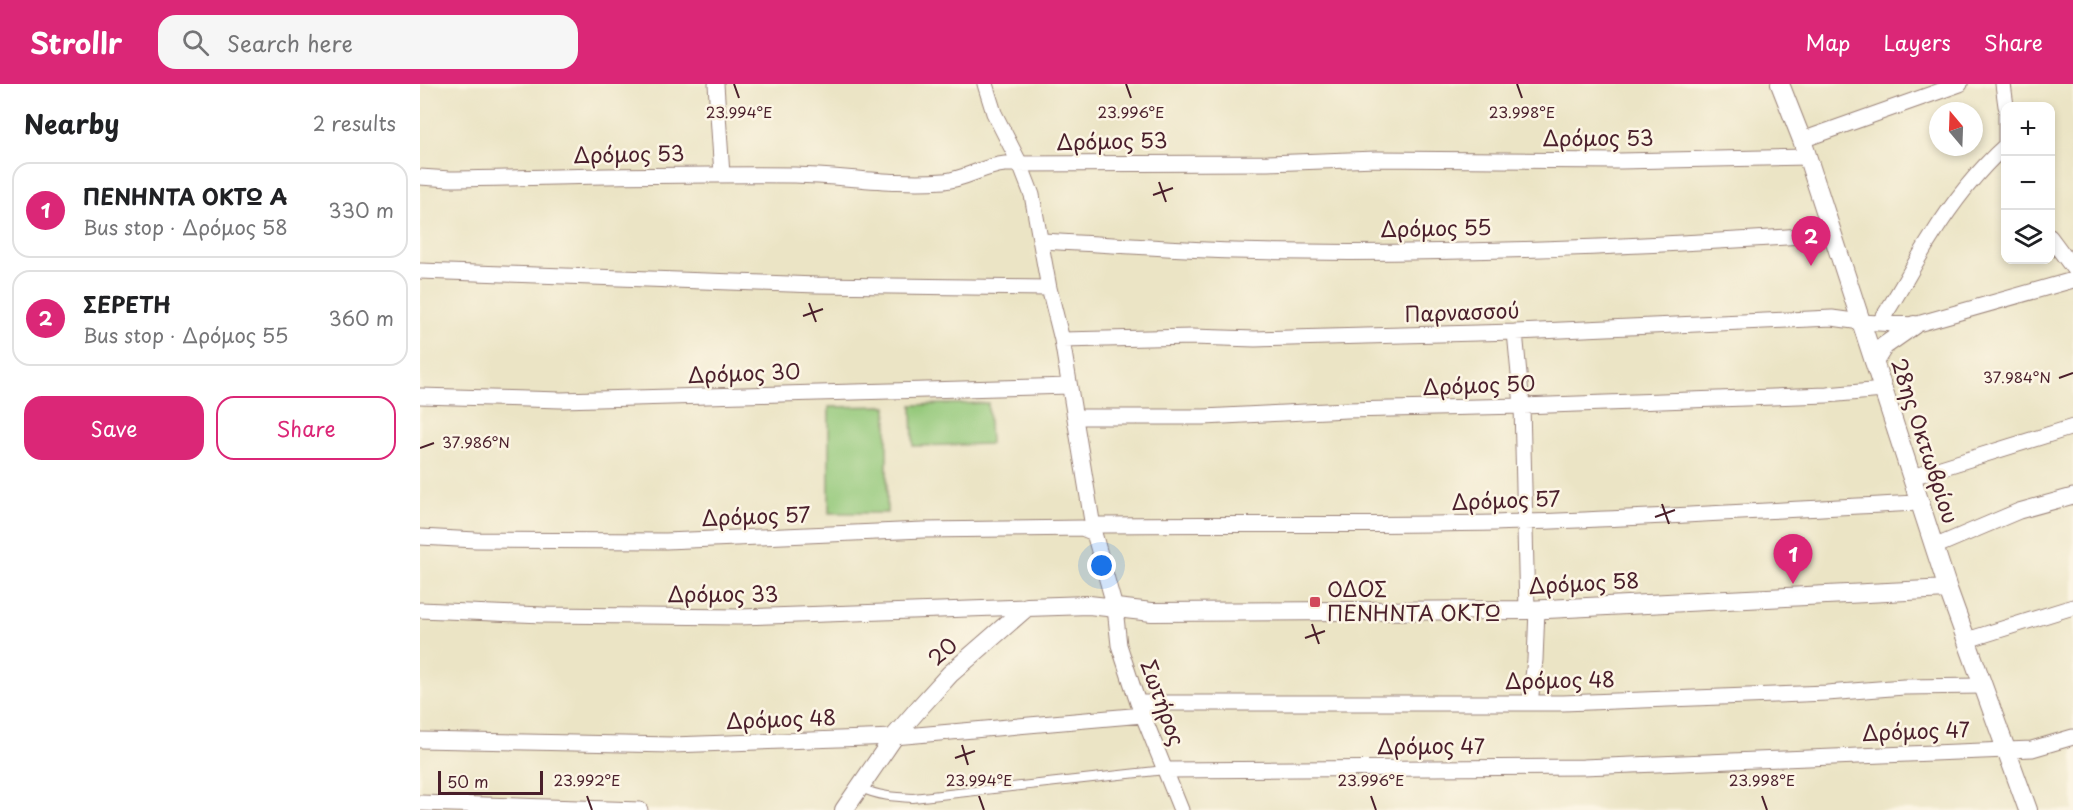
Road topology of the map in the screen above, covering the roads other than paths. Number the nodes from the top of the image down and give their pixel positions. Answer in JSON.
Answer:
{"nodes":[{"id":1,"x":716,"y":84,"type":"edge"},
{"id":2,"x":985,"y":84,"type":"edge"},
{"id":3,"x":1780,"y":84,"type":"edge"},
{"id":4,"x":1960,"y":84,"type":"edge"},
{"id":5,"x":2003,"y":84,"type":"edge"},
{"id":6,"x":2005,"y":102,"type":"edge"},
{"id":7,"x":1805,"y":148,"type":"junction"},
{"id":8,"x":2001,"y":149,"type":"edge"},
{"id":9,"x":1020,"y":164,"type":"junction"},
{"id":10,"x":722,"y":175,"type":"junction"},
{"id":11,"x":420,"y":177,"type":"edge"},
{"id":12,"x":1833,"y":234,"type":"junction"},
{"id":13,"x":1041,"y":241,"type":"junction"},
{"id":14,"x":2055,"y":244,"type":"edge"},
{"id":15,"x":2073,"y":268,"type":"edge"},
{"id":16,"x":420,"y":271,"type":"edge"},
{"id":17,"x":2073,"y":280,"type":"edge"},
{"id":18,"x":1048,"y":288,"type":"junction"},
{"id":19,"x":1870,"y":323,"type":"junction"},
{"id":20,"x":1914,"y":325,"type":"junction"},
{"id":21,"x":1515,"y":332,"type":"junction"},
{"id":22,"x":1062,"y":340,"type":"junction"},
{"id":23,"x":1874,"y":362,"type":"junction"},
{"id":24,"x":1070,"y":386,"type":"junction"},
{"id":25,"x":1883,"y":390,"type":"junction"},
{"id":26,"x":420,"y":396,"type":"edge"},
{"id":27,"x":1522,"y":406,"type":"junction"},
{"id":28,"x":1076,"y":417,"type":"junction"},
{"id":29,"x":2073,"y":427,"type":"edge"},
{"id":30,"x":1912,"y":477,"type":"junction"},
{"id":31,"x":2073,"y":496,"type":"edge"},
{"id":32,"x":1920,"y":503,"type":"junction"},
{"id":33,"x":1526,"y":522,"type":"junction"},
{"id":34,"x":1093,"y":529,"type":"junction"},
{"id":35,"x":420,"y":537,"type":"edge"},
{"id":36,"x":1934,"y":547,"type":"junction"},
{"id":37,"x":1948,"y":589,"type":"junction"},
{"id":38,"x":1027,"y":607,"type":"junction"},
{"id":39,"x":2073,"y":607,"type":"edge"},
{"id":40,"x":1115,"y":608,"type":"junction"},
{"id":41,"x":420,"y":610,"type":"edge"},
{"id":42,"x":1532,"y":610,"type":"junction"},
{"id":43,"x":1966,"y":640,"type":"junction"},
{"id":44,"x":1983,"y":686,"type":"junction"},
{"id":45,"x":1530,"y":703,"type":"junction"},
{"id":46,"x":1140,"y":709,"type":"junction"},
{"id":47,"x":894,"y":736,"type":"junction"},
{"id":48,"x":2073,"y":737,"type":"edge"},
{"id":49,"x":420,"y":740,"type":"edge"},
{"id":50,"x":2006,"y":750,"type":"junction"},
{"id":51,"x":1165,"y":770,"type":"junction"},
{"id":52,"x":860,"y":787,"type":"junction"},
{"id":53,"x":420,"y":803,"type":"edge"},
{"id":54,"x":640,"y":810,"type":"edge"},
{"id":55,"x":844,"y":810,"type":"edge"},
{"id":56,"x":1181,"y":810,"type":"edge"},
{"id":57,"x":2028,"y":810,"type":"edge"}],
"edges":[{"from":1,"to":10,"type":"street"},
{"from":2,"to":9,"type":"street"},
{"from":3,"to":7,"type":"street","name":"28ης Οκτωβρίου"},
{"from":4,"to":7,"type":"street","name":"Δρόμος 53"},
{"from":5,"to":6,"type":"street"},
{"from":7,"to":9,"type":"street","name":"Δρόμος 53"},
{"from":7,"to":12,"type":"street","name":"28ης Οκτωβρίου"},
{"from":8,"to":19,"type":"street"},
{"from":9,"to":10,"type":"street","name":"Δρόμος 53"},
{"from":9,"to":13,"type":"street","name":"Σωτήρος"},
{"from":10,"to":11,"type":"street","name":"Δρόμος 53"},
{"from":12,"to":13,"type":"street","name":"Δρόμος 55"},
{"from":12,"to":19,"type":"street","name":"28ης Οκτωβρίου"},
{"from":13,"to":18,"type":"street","name":"Σωτήρος"},
{"from":14,"to":15,"type":"street"},
{"from":16,"to":18,"type":"street"},
{"from":17,"to":20,"type":"street","name":"Παρνασσού"},
{"from":18,"to":22,"type":"street","name":"Σωτήρος"},
{"from":19,"to":20,"type":"street","name":"Παρνασσού"},
{"from":19,"to":21,"type":"street","name":"Παρνασσού"},
{"from":19,"to":23,"type":"street","name":"28ης Οκτωβρίου"},
{"from":20,"to":23,"type":"street"},
{"from":21,"to":22,"type":"street","name":"Παρνασσού"},
{"from":21,"to":27,"type":"street"},
{"from":22,"to":24,"type":"street","name":"Σωτήρος"},
{"from":23,"to":25,"type":"street","name":"28ης Οκτωβρίου"},
{"from":24,"to":26,"type":"street","name":"Δρόμος 30"},
{"from":24,"to":28,"type":"street","name":"Σωτήρος"},
{"from":25,"to":27,"type":"street","name":"Δρόμος 50"},
{"from":25,"to":30,"type":"street","name":"28ης Οκτωβρίου"},
{"from":27,"to":28,"type":"street","name":"Δρόμος 50"},
{"from":27,"to":33,"type":"street"},
{"from":28,"to":34,"type":"street","name":"Σωτήρος"},
{"from":29,"to":30,"type":"street"},
{"from":30,"to":32,"type":"street","name":"28ης Οκτωβρίου"},
{"from":31,"to":36,"type":"street"},
{"from":32,"to":33,"type":"street","name":"Δρόμος 57"},
{"from":32,"to":36,"type":"street","name":"28ης Οκτωβρίου"},
{"from":33,"to":34,"type":"street","name":"Δρόμος 57"},
{"from":33,"to":42,"type":"street"},
{"from":34,"to":35,"type":"street","name":"Δρόμος 57"},
{"from":34,"to":40,"type":"street","name":"Σωτήρος"},
{"from":36,"to":37,"type":"street","name":"28ης Οκτωβρίου"},
{"from":37,"to":42,"type":"street","name":"Δρόμος 58"},
{"from":37,"to":43,"type":"street","name":"28ης Οκτωβρίου"},
{"from":38,"to":40,"type":"street","name":"Δρόμος 58"},
{"from":38,"to":41,"type":"street","name":"Δρόμος 33"},
{"from":38,"to":47,"type":"street","name":"20"},
{"from":39,"to":43,"type":"street"},
{"from":40,"to":42,"type":"street","name":"Δρόμος 58"},
{"from":40,"to":46,"type":"street","name":"Σωτήρος"},
{"from":42,"to":45,"type":"street"},
{"from":43,"to":44,"type":"street","name":"28ης Οκτωβρίου"},
{"from":44,"to":45,"type":"street","name":"Δρόμος 48"},
{"from":44,"to":50,"type":"street","name":"28ης Οκτωβρίου"},
{"from":45,"to":46,"type":"street","name":"Δρόμος 48"},
{"from":46,"to":47,"type":"street","name":"Δρόμος 48"},
{"from":46,"to":51,"type":"street","name":"Σωτήρος"},
{"from":47,"to":49,"type":"street","name":"Δρόμος 48"},
{"from":47,"to":52,"type":"street","name":"20"},
{"from":48,"to":50,"type":"street","name":"Δρόμος 47"},
{"from":50,"to":51,"type":"street","name":"Δρόμος 47"},
{"from":50,"to":57,"type":"street","name":"28ης Οκτωβρίου"},
{"from":51,"to":52,"type":"lane","name":"Δρόμος 47"},
{"from":51,"to":56,"type":"street","name":"Σωτήρος"},
{"from":52,"to":55,"type":"street","name":"20"},
{"from":53,"to":54,"type":"street"}]}
